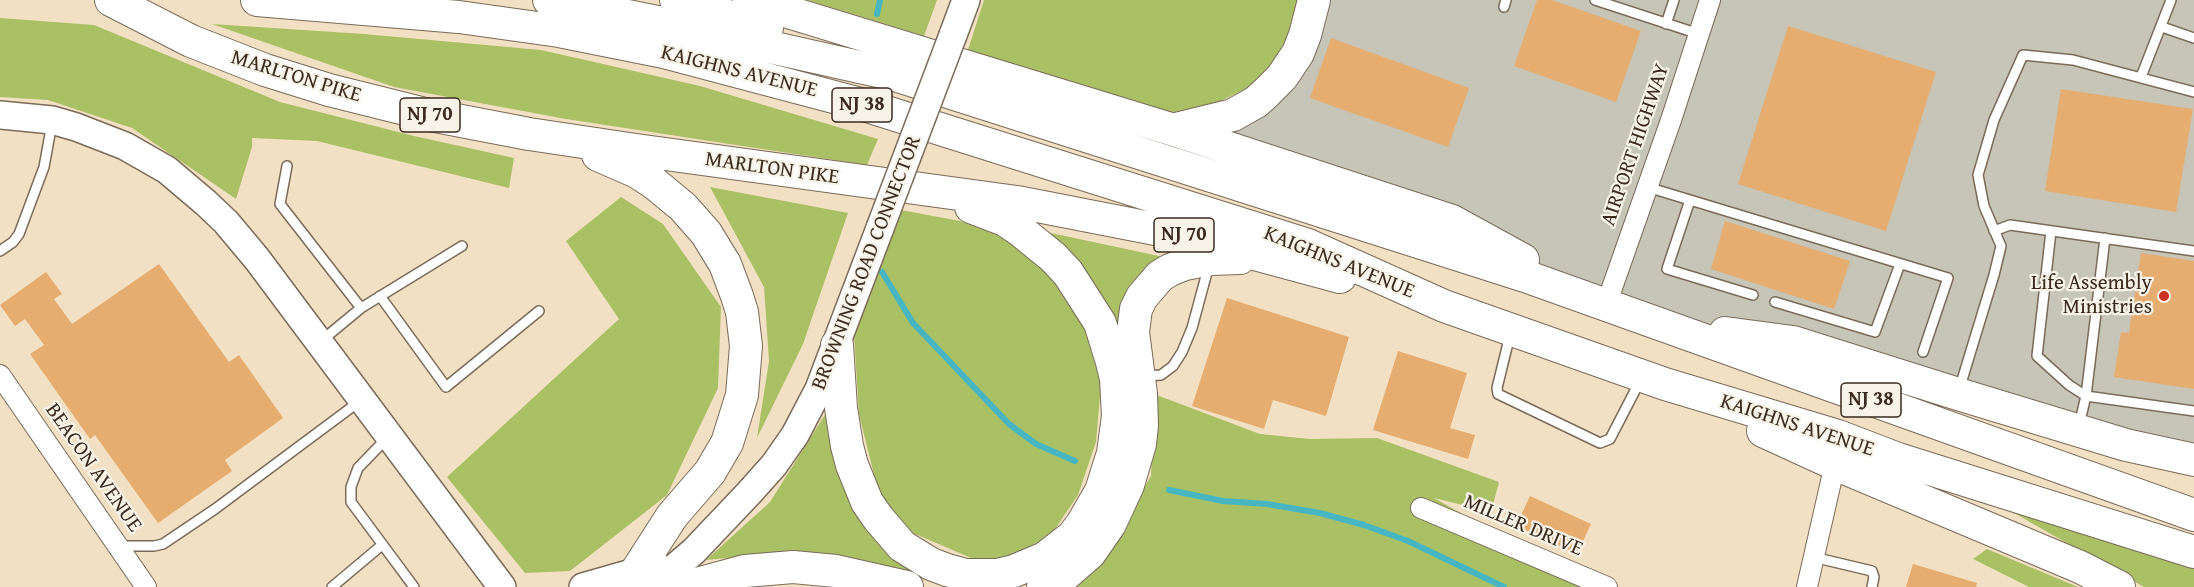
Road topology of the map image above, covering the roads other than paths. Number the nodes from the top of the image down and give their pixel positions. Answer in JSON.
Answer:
{"nodes":[{"id":1,"x":111,"y":0,"type":"edge"},
{"id":2,"x":256,"y":0,"type":"edge"},
{"id":3,"x":549,"y":0,"type":"edge"},
{"id":4,"x":676,"y":0,"type":"edge"},
{"id":5,"x":749,"y":0,"type":"edge"},
{"id":6,"x":966,"y":0,"type":"edge"},
{"id":7,"x":1314,"y":0,"type":"edge"},
{"id":8,"x":1595,"y":0,"type":"edge"},
{"id":9,"x":1674,"y":0,"type":"edge"},
{"id":10,"x":1710,"y":0,"type":"edge"},
{"id":11,"x":2171,"y":0,"type":"edge"},
{"id":12,"x":1666,"y":24,"type":"junction"},
{"id":13,"x":2162,"y":27,"type":"junction"},
{"id":14,"x":1699,"y":34,"type":"junction"},
{"id":15,"x":2194,"y":38,"type":"edge"},
{"id":16,"x":895,"y":75,"type":"junction"},
{"id":17,"x":2141,"y":77,"type":"junction"},
{"id":18,"x":2194,"y":92,"type":"edge"},
{"id":19,"x":0,"y":115,"type":"edge"},
{"id":20,"x":52,"y":120,"type":"junction"},
{"id":21,"x":1174,"y":130,"type":"junction"},
{"id":22,"x":562,"y":139,"type":"junction"},
{"id":23,"x":287,"y":166,"type":"dead end"},
{"id":24,"x":1647,"y":187,"type":"junction"},
{"id":25,"x":920,"y":189,"type":"junction"},
{"id":26,"x":1690,"y":200,"type":"junction"},
{"id":27,"x":1994,"y":231,"type":"junction"},
{"id":28,"x":2052,"y":231,"type":"junction"},
{"id":29,"x":2105,"y":238,"type":"junction"},
{"id":30,"x":462,"y":246,"type":"dead end"},
{"id":31,"x":0,"y":251,"type":"edge"},
{"id":32,"x":2194,"y":251,"type":"edge"},
{"id":33,"x":1272,"y":258,"type":"junction"},
{"id":34,"x":1211,"y":259,"type":"junction"},
{"id":35,"x":1900,"y":264,"type":"junction"},
{"id":36,"x":1753,"y":295,"type":"dead end"},
{"id":37,"x":380,"y":296,"type":"junction"},
{"id":38,"x":1775,"y":302,"type":"dead end"},
{"id":39,"x":1606,"y":305,"type":"junction"},
{"id":40,"x":1444,"y":306,"type":"junction"},
{"id":41,"x":361,"y":308,"type":"junction"},
{"id":42,"x":539,"y":311,"type":"dead end"},
{"id":43,"x":1662,"y":324,"type":"junction"},
{"id":44,"x":1511,"y":329,"type":"junction"},
{"id":45,"x":320,"y":343,"type":"junction"},
{"id":46,"x":837,"y":345,"type":"junction"},
{"id":47,"x":1923,"y":352,"type":"dead end"},
{"id":48,"x":0,"y":375,"type":"edge"},
{"id":49,"x":1139,"y":376,"type":"junction"},
{"id":50,"x":1654,"y":381,"type":"junction"},
{"id":51,"x":1958,"y":394,"type":"junction"},
{"id":52,"x":2086,"y":396,"type":"junction"},
{"id":53,"x":362,"y":400,"type":"junction"},
{"id":54,"x":2194,"y":411,"type":"edge"},
{"id":55,"x":2078,"y":430,"type":"junction"},
{"id":56,"x":389,"y":436,"type":"junction"},
{"id":57,"x":2194,"y":460,"type":"edge"},
{"id":58,"x":1835,"y":464,"type":"junction"},
{"id":59,"x":2080,"y":473,"type":"junction"},
{"id":60,"x":2194,"y":495,"type":"edge"},
{"id":61,"x":1421,"y":508,"type":"dead end"},
{"id":62,"x":2194,"y":515,"type":"edge"},
{"id":63,"x":382,"y":545,"type":"junction"},
{"id":64,"x":117,"y":546,"type":"junction"},
{"id":65,"x":2194,"y":552,"type":"edge"},
{"id":66,"x":1814,"y":557,"type":"junction"},
{"id":67,"x":635,"y":582,"type":"edge"},
{"id":68,"x":143,"y":586,"type":"edge"},
{"id":69,"x":332,"y":587,"type":"edge"},
{"id":70,"x":414,"y":587,"type":"edge"},
{"id":71,"x":504,"y":587,"type":"edge"},
{"id":72,"x":583,"y":587,"type":"edge"},
{"id":73,"x":686,"y":587,"type":"edge"},
{"id":74,"x":907,"y":587,"type":"edge"},
{"id":75,"x":1042,"y":587,"type":"edge"},
{"id":76,"x":1607,"y":587,"type":"edge"},
{"id":77,"x":1807,"y":587,"type":"edge"},
{"id":78,"x":1872,"y":587,"type":"edge"},
{"id":79,"x":2119,"y":587,"type":"edge"}],
"edges":[{"from":1,"to":22,"type":"highway","name":"MARLTON PIKE","number":"NJ 70"},
{"from":2,"to":40,"type":"highway","name":"KAIGHNS AVENUE","number":"NJ 38"},
{"from":3,"to":16,"type":"highway","name":"KAIGHNS AVENUE","number":"NJ 38"},
{"from":4,"to":16,"type":"highway"},
{"from":5,"to":21,"type":"highway"},
{"from":6,"to":46,"type":"main road","name":"BROWNING ROAD CONNECTOR","bridge":true},
{"from":7,"to":21,"type":"highway"},
{"from":8,"to":12,"type":"lane"},
{"from":9,"to":12,"type":"lane"},
{"from":10,"to":14,"type":"street","name":"AIRPORT HIGHWAY"},
{"from":11,"to":13,"type":"lane"},
{"from":12,"to":14,"type":"lane"},
{"from":13,"to":15,"type":"lane"},
{"from":13,"to":17,"type":"lane"},
{"from":14,"to":24,"type":"street","name":"AIRPORT HIGHWAY"},
{"from":16,"to":39,"type":"highway","name":"KAIGHNS AVENUE","number":"NJ 38"},
{"from":17,"to":18,"type":"lane"},
{"from":17,"to":27,"type":"lane"},
{"from":19,"to":20,"type":"main road"},
{"from":20,"to":31,"type":"lane"},
{"from":20,"to":45,"type":"main road"},
{"from":21,"to":39,"type":"highway"},
{"from":22,"to":25,"type":"highway","name":"MARLTON PIKE","number":"NJ 70"},
{"from":22,"to":67,"type":"highway"},
{"from":23,"to":41,"type":"lane"},
{"from":24,"to":26,"type":"lane"},
{"from":24,"to":39,"type":"street","name":"AIRPORT HIGHWAY"},
{"from":25,"to":33,"type":"highway","name":"MARLTON PIKE","number":"NJ 70"},
{"from":25,"to":46,"type":"highway"},
{"from":26,"to":35,"type":"lane"},
{"from":26,"to":36,"type":"lane"},
{"from":27,"to":28,"type":"lane"},
{"from":27,"to":51,"type":"lane"},
{"from":28,"to":29,"type":"lane"},
{"from":28,"to":52,"type":"lane"},
{"from":29,"to":32,"type":"lane"},
{"from":29,"to":52,"type":"lane"},
{"from":30,"to":37,"type":"lane"},
{"from":33,"to":34,"type":"highway"},
{"from":33,"to":40,"type":"highway","name":"MARLTON PIKE","number":"NJ 70"},
{"from":34,"to":49,"type":"lane"},
{"from":34,"to":49,"type":"highway"},
{"from":35,"to":38,"type":"lane"},
{"from":35,"to":47,"type":"lane"},
{"from":37,"to":41,"type":"lane"},
{"from":37,"to":42,"type":"lane"},
{"from":39,"to":43,"type":"highway","name":"KAIGHNS AVENUE","number":"NJ 38"},
{"from":40,"to":44,"type":"highway","name":"KAIGHNS AVENUE","number":"NJ 38"},
{"from":41,"to":45,"type":"lane"},
{"from":43,"to":51,"type":"highway"},
{"from":43,"to":59,"type":"highway","name":"KAIGHNS AVENUE","number":"NJ 38"},
{"from":44,"to":50,"type":"highway","name":"KAIGHNS AVENUE","number":"NJ 38"},
{"from":44,"to":50,"type":"lane"},
{"from":45,"to":53,"type":"main road"},
{"from":46,"to":67,"type":"main road","name":"BROWNING ROAD CONNECTOR"},
{"from":48,"to":64,"type":"street","name":"BEACON AVENUE"},
{"from":49,"to":75,"type":"highway"},
{"from":50,"to":58,"type":"highway"},
{"from":50,"to":65,"type":"highway","name":"KAIGHNS AVENUE","number":"NJ 38"},
{"from":51,"to":55,"type":"highway"},
{"from":52,"to":54,"type":"lane"},
{"from":52,"to":55,"type":"lane"},
{"from":53,"to":56,"type":"main road"},
{"from":53,"to":64,"type":"lane"},
{"from":55,"to":57,"type":"highway"},
{"from":56,"to":63,"type":"lane"},
{"from":56,"to":71,"type":"main road"},
{"from":58,"to":66,"type":"street"},
{"from":58,"to":79,"type":"highway"},
{"from":59,"to":60,"type":"highway","number":"NJ 38"},
{"from":59,"to":62,"type":"highway"},
{"from":61,"to":76,"type":"street","name":"MILLER DRIVE"},
{"from":63,"to":69,"type":"lane"},
{"from":63,"to":70,"type":"lane"},
{"from":64,"to":68,"type":"street","name":"BEACON AVENUE"},
{"from":66,"to":77,"type":"street"},
{"from":66,"to":78,"type":"lane"},
{"from":67,"to":72,"type":"main road"},
{"from":73,"to":74,"type":"highway"}]}
